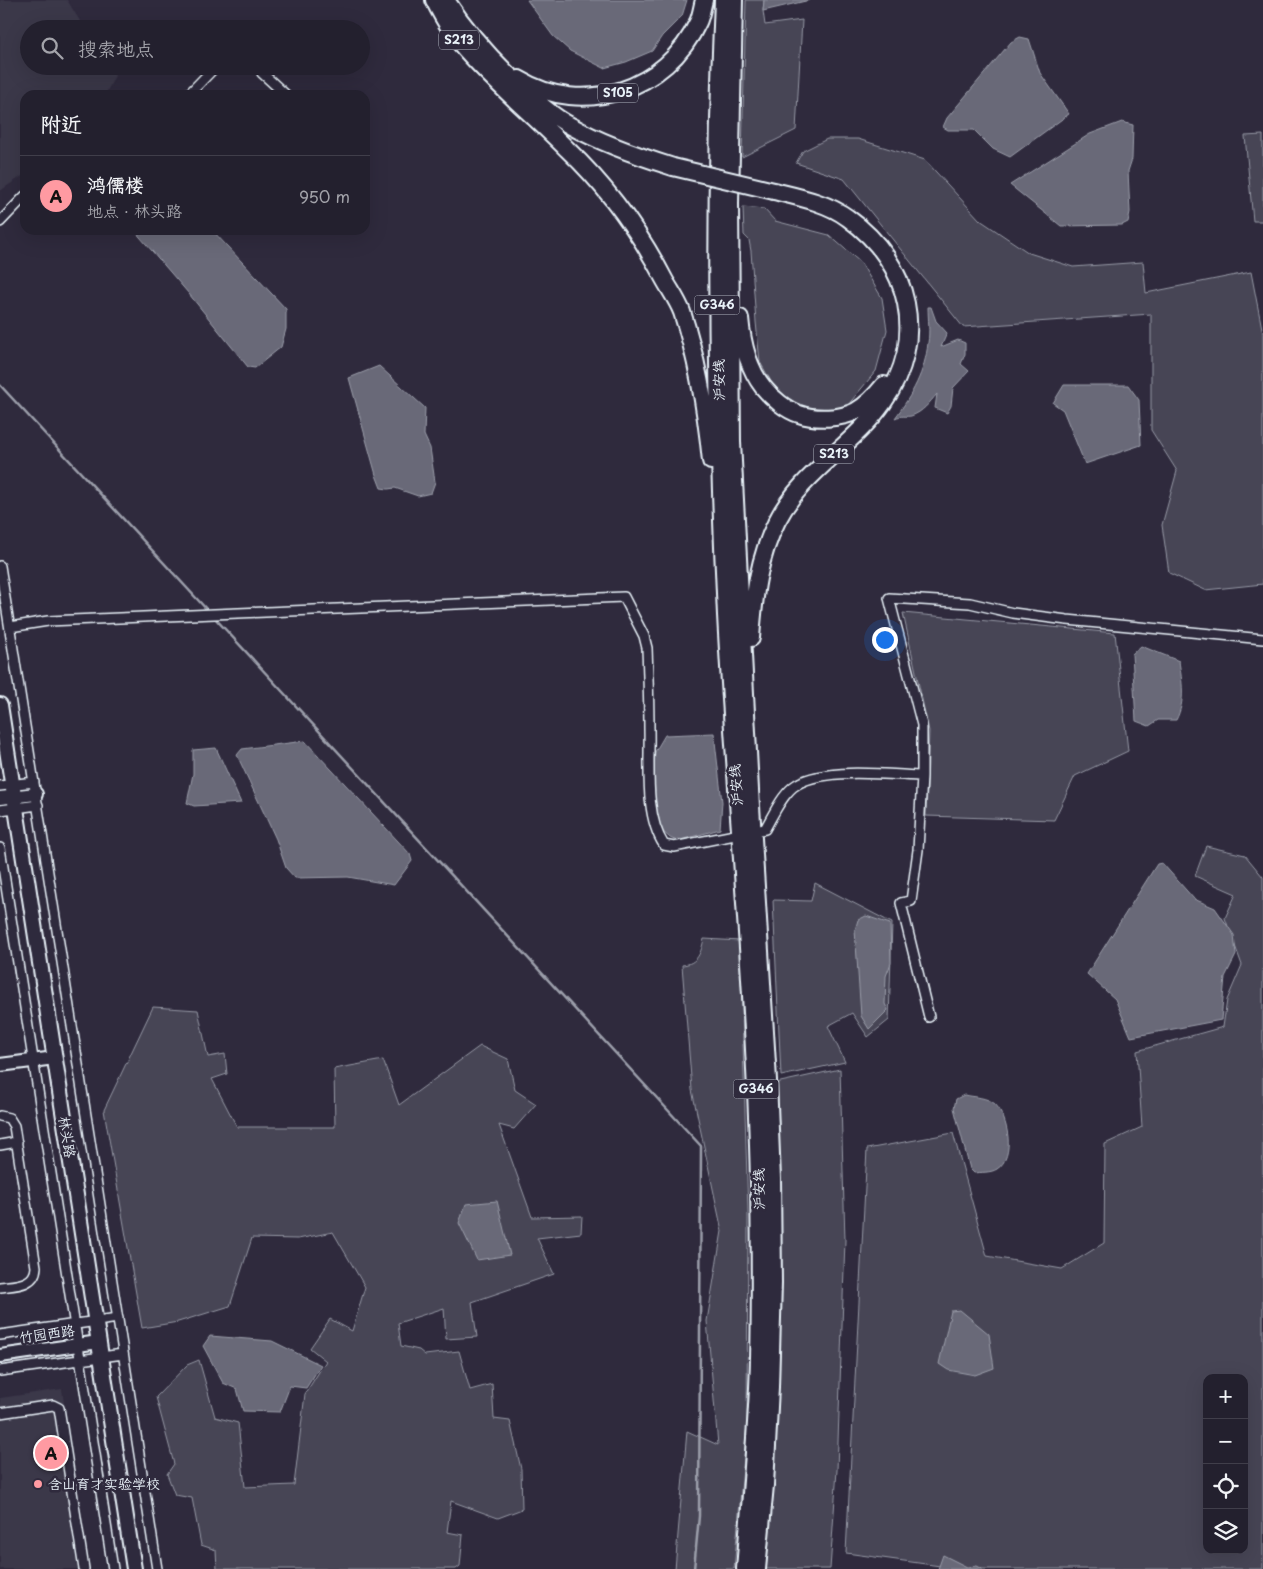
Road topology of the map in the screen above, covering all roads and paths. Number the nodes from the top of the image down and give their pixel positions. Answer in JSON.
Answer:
{"nodes":[{"id":1,"x":434,"y":0,"type":"edge"},
{"id":2,"x":446,"y":0,"type":"edge"},
{"id":3,"x":704,"y":0,"type":"edge"},
{"id":4,"x":723,"y":0,"type":"edge"},
{"id":5,"x":734,"y":0,"type":"edge"},
{"id":6,"x":492,"y":68,"type":"junction"},
{"id":7,"x":209,"y":75,"type":"edge"},
{"id":8,"x":264,"y":75,"type":"edge"},
{"id":9,"x":196,"y":90,"type":"edge"},
{"id":10,"x":281,"y":90,"type":"edge"},
{"id":11,"x":773,"y":195,"type":"junction"},
{"id":12,"x":20,"y":201,"type":"edge"},
{"id":13,"x":730,"y":204,"type":"junction"},
{"id":14,"x":0,"y":222,"type":"edge"},
{"id":15,"x":0,"y":566,"type":"edge"},
{"id":16,"x":726,"y":610,"type":"junction"},
{"id":17,"x":10,"y":627,"type":"junction"},
{"id":18,"x":1263,"y":640,"type":"edge"},
{"id":19,"x":0,"y":705,"type":"edge"},
{"id":20,"x":922,"y":776,"type":"junction"},
{"id":21,"x":750,"y":790,"type":"junction"},
{"id":22,"x":36,"y":794,"type":"junction"},
{"id":23,"x":8,"y":795,"type":"edge"},
{"id":24,"x":0,"y":810,"type":"edge"},
{"id":25,"x":746,"y":832,"type":"junction"},
{"id":26,"x":0,"y":848,"type":"edge"},
{"id":27,"x":929,"y":1018,"type":"dead end"},
{"id":28,"x":55,"y":1058,"type":"junction"},
{"id":29,"x":33,"y":1060,"type":"junction"},
{"id":30,"x":0,"y":1065,"type":"edge"},
{"id":31,"x":0,"y":1116,"type":"edge"},
{"id":32,"x":17,"y":1142,"type":"junction"},
{"id":33,"x":0,"y":1145,"type":"edge"},
{"id":34,"x":0,"y":1287,"type":"edge"},
{"id":35,"x":118,"y":1318,"type":"junction"},
{"id":36,"x":96,"y":1321,"type":"junction"},
{"id":37,"x":74,"y":1324,"type":"junction"},
{"id":38,"x":0,"y":1335,"type":"edge"},
{"id":39,"x":99,"y":1342,"type":"junction"},
{"id":40,"x":78,"y":1345,"type":"junction"},
{"id":41,"x":123,"y":1354,"type":"junction"},
{"id":42,"x":0,"y":1356,"type":"edge"},
{"id":43,"x":101,"y":1357,"type":"junction"},
{"id":44,"x":80,"y":1360,"type":"junction"},
{"id":45,"x":0,"y":1371,"type":"edge"},
{"id":46,"x":0,"y":1413,"type":"edge"},
{"id":47,"x":84,"y":1569,"type":"edge"},
{"id":48,"x":113,"y":1569,"type":"edge"},
{"id":49,"x":134,"y":1569,"type":"edge"},
{"id":50,"x":157,"y":1569,"type":"edge"},
{"id":51,"x":745,"y":1569,"type":"edge"},
{"id":52,"x":757,"y":1569,"type":"edge"}],
"edges":[{"from":1,"to":6,"type":"highway","number":"S213"},
{"from":2,"to":6,"type":"highway","number":"S213"},
{"from":3,"to":6,"type":"highway","number":"S105"},
{"from":4,"to":16,"type":"highway","name":"沪安线","number":"G346"},
{"from":5,"to":13,"type":"highway","name":"沪安线","number":"G346"},
{"from":6,"to":11,"type":"highway","number":"S213","bridge":true},
{"from":6,"to":16,"type":"highway"},
{"from":7,"to":9,"type":"street"},
{"from":8,"to":10,"type":"street"},
{"from":11,"to":13,"type":"highway"},
{"from":11,"to":21,"type":"highway","number":"S213"},
{"from":12,"to":14,"type":"street"},
{"from":13,"to":21,"type":"highway","name":"沪安线","number":"G346"},
{"from":15,"to":17,"type":"street"},
{"from":16,"to":25,"type":"highway","name":"沪安线","number":"G346"},
{"from":17,"to":22,"type":"street"},
{"from":17,"to":25,"type":"street"},
{"from":18,"to":20,"type":"street"},
{"from":19,"to":23,"type":"main road","name":"林头路"},
{"from":20,"to":25,"type":"street"},
{"from":20,"to":27,"type":"street"},
{"from":21,"to":25,"type":"highway","name":"沪安线","number":"G346"},
{"from":22,"to":23,"type":"main road"},
{"from":22,"to":35,"type":"street"},
{"from":23,"to":24,"type":"street"},
{"from":23,"to":28,"type":"main road","name":"林头路"},
{"from":25,"to":51,"type":"highway","name":"沪安线","number":"G346"},
{"from":25,"to":52,"type":"highway","name":"沪安线","number":"G346"},
{"from":26,"to":29,"type":"street"},
{"from":28,"to":29,"type":"main road"},
{"from":28,"to":36,"type":"main road","name":"林头路"},
{"from":29,"to":30,"type":"main road"},
{"from":29,"to":37,"type":"street"},
{"from":31,"to":32,"type":"street"},
{"from":32,"to":33,"type":"street"},
{"from":32,"to":34,"type":"street"},
{"from":35,"to":36,"type":"street"},
{"from":35,"to":41,"type":"street"},
{"from":36,"to":37,"type":"street"},
{"from":36,"to":39,"type":"main road","name":"林头路"},
{"from":37,"to":38,"type":"street"},
{"from":37,"to":40,"type":"street"},
{"from":39,"to":40,"type":"main road","name":"竹园西路"},
{"from":39,"to":43,"type":"main road","name":"林头路"},
{"from":40,"to":42,"type":"main road","name":"竹园西路"},
{"from":40,"to":44,"type":"street"},
{"from":41,"to":43,"type":"street"},
{"from":41,"to":50,"type":"street"},
{"from":43,"to":44,"type":"street"},
{"from":43,"to":49,"type":"main road","name":"林头路"},
{"from":44,"to":45,"type":"street"},
{"from":44,"to":48,"type":"street"},
{"from":46,"to":47,"type":"street"}]}
